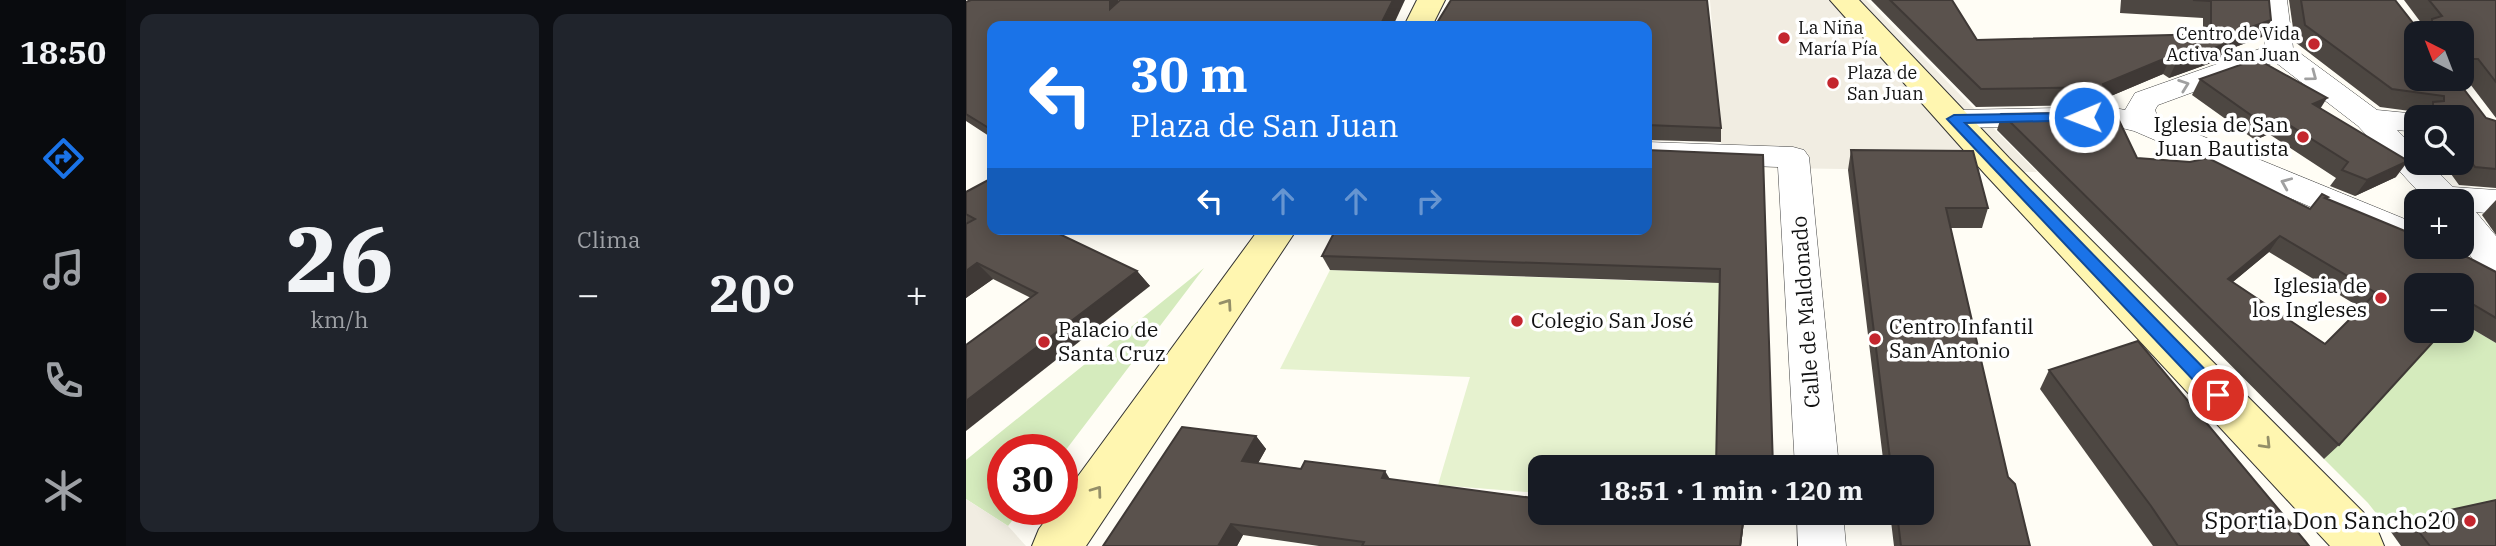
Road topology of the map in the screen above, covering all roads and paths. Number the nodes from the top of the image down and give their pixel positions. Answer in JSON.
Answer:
{"nodes":[{"id":1,"x":1431,"y":0,"type":"edge"},
{"id":2,"x":1844,"y":0,"type":"edge"},
{"id":3,"x":2274,"y":0,"type":"edge"},
{"id":4,"x":1420,"y":21,"type":"edge"},
{"id":5,"x":2279,"y":51,"type":"junction"},
{"id":6,"x":1954,"y":119,"type":"junction"},
{"id":7,"x":2369,"y":119,"type":"junction"},
{"id":8,"x":2404,"y":121,"type":"edge"},
{"id":9,"x":2144,"y":124,"type":"junction"},
{"id":10,"x":1652,"y":152,"type":"edge"},
{"id":11,"x":2432,"y":189,"type":"edge"},
{"id":12,"x":2496,"y":202,"type":"edge"},
{"id":13,"x":2474,"y":209,"type":"edge"},
{"id":14,"x":2404,"y":232,"type":"edge"},
{"id":15,"x":1275,"y":235,"type":"edge"},
{"id":16,"x":2474,"y":236,"type":"edge"},
{"id":17,"x":2465,"y":259,"type":"edge"},
{"id":18,"x":2496,"y":261,"type":"edge"},
{"id":19,"x":2496,"y":279,"type":"edge"},
{"id":20,"x":1816,"y":455,"type":"edge"},
{"id":21,"x":1821,"y":525,"type":"edge"},
{"id":22,"x":1057,"y":546,"type":"edge"},
{"id":23,"x":1822,"y":546,"type":"edge"},
{"id":24,"x":2358,"y":546,"type":"edge"}],
"edges":[{"from":1,"to":4,"type":"street"},
{"from":2,"to":6,"type":"street"},
{"from":3,"to":5,"type":"street"},
{"from":5,"to":7,"type":"street","one_way":true},
{"from":9,"to":5,"type":"street","one_way":true},
{"from":6,"to":9,"type":"street"},
{"from":6,"to":24,"type":"street","one_way":true},
{"from":7,"to":8,"type":"street"},
{"from":7,"to":11,"type":"street"},
{"from":14,"to":9,"type":"street","one_way":true},
{"from":10,"to":20,"type":"street","name":"Calle de Maldonado"},
{"from":12,"to":13,"type":"street"},
{"from":22,"to":15,"type":"street","one_way":true},
{"from":16,"to":18,"type":"street"},
{"from":17,"to":19,"type":"street"},
{"from":21,"to":23,"type":"street"}]}
